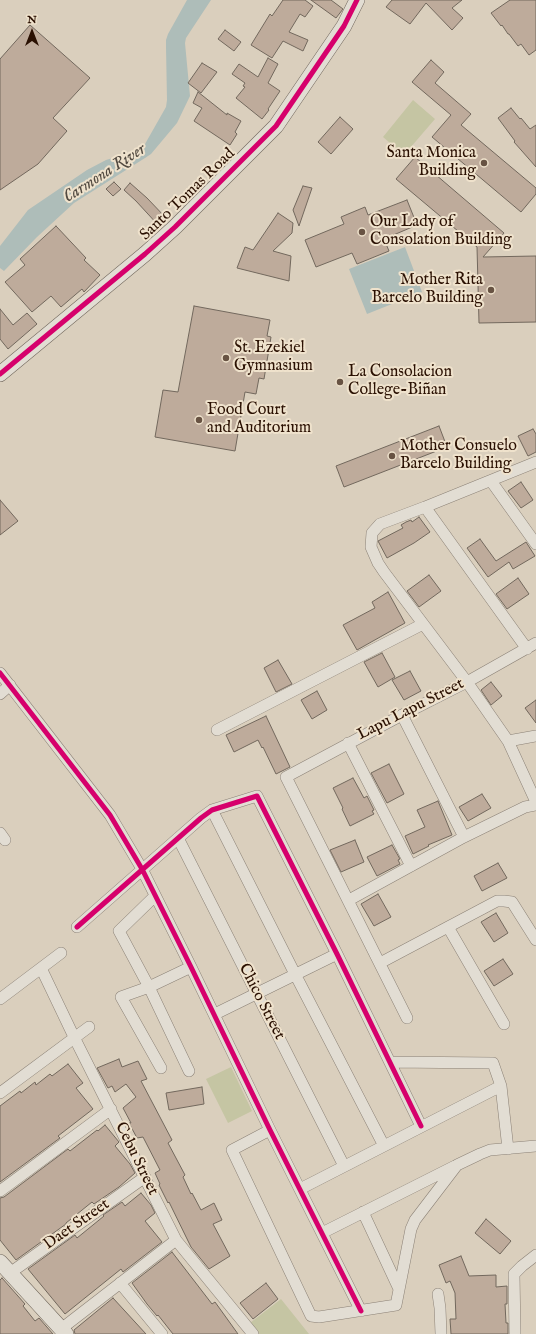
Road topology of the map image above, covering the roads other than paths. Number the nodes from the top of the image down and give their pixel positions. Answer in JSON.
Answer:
{"nodes":[{"id":1,"x":357,"y":0,"type":"edge"},
{"id":2,"x":0,"y":374,"type":"edge"},
{"id":3,"x":536,"y":462,"type":"edge"},
{"id":4,"x":491,"y":481,"type":"junction"},
{"id":5,"x":425,"y":507,"type":"junction"},
{"id":6,"x":536,"y":544,"type":"edge"},
{"id":7,"x":423,"y":624,"type":"junction"},
{"id":8,"x":532,"y":646,"type":"edge"},
{"id":9,"x":0,"y":673,"type":"edge"},
{"id":10,"x":467,"y":682,"type":"junction"},
{"id":11,"x":10,"y":685,"type":"junction"},
{"id":12,"x":0,"y":694,"type":"edge"},
{"id":13,"x":402,"y":715,"type":"junction"},
{"id":14,"x":217,"y":730,"type":"dead end"},
{"id":15,"x":536,"y":736,"type":"edge"},
{"id":16,"x":508,"y":741,"type":"junction"},
{"id":17,"x":348,"y":743,"type":"junction"},
{"id":18,"x":536,"y":804,"type":"edge"},
{"id":19,"x":212,"y":810,"type":"junction"},
{"id":20,"x":464,"y":837,"type":"junction"},
{"id":21,"x":178,"y":838,"type":"junction"},
{"id":22,"x":411,"y":866,"type":"junction"},
{"id":23,"x":142,"y":869,"type":"junction"},
{"id":24,"x":155,"y":896,"type":"junction"},
{"id":25,"x":348,"y":900,"type":"junction"},
{"id":26,"x":77,"y":927,"type":"dead end"},
{"id":27,"x":448,"y":927,"type":"junction"},
{"id":28,"x":536,"y":940,"type":"edge"},
{"id":29,"x":61,"y":953,"type":"dead end"},
{"id":30,"x":337,"y":954,"type":"junction"},
{"id":31,"x":380,"y":962,"type":"junction"},
{"id":32,"x":191,"y":966,"type":"junction"},
{"id":33,"x":41,"y":968,"type":"junction"},
{"id":34,"x":295,"y":974,"type":"junction"},
{"id":35,"x":149,"y":987,"type":"junction"},
{"id":36,"x":256,"y":993,"type":"junction"},
{"id":37,"x":0,"y":999,"type":"edge"},
{"id":38,"x":215,"y":1014,"type":"junction"},
{"id":39,"x":407,"y":1018,"type":"dead end"},
{"id":40,"x":504,"y":1024,"type":"dead end"},
{"id":41,"x":89,"y":1027,"type":"dead end"},
{"id":42,"x":74,"y":1037,"type":"junction"},
{"id":43,"x":390,"y":1062,"type":"junction"},
{"id":44,"x":161,"y":1068,"type":"dead end"},
{"id":45,"x":189,"y":1071,"type":"dead end"},
{"id":46,"x":501,"y":1086,"type":"junction"},
{"id":47,"x":0,"y":1093,"type":"edge"},
{"id":48,"x":111,"y":1109,"type":"junction"},
{"id":49,"x":421,"y":1126,"type":"junction"},
{"id":50,"x":270,"y":1130,"type":"junction"},
{"id":51,"x":384,"y":1146,"type":"junction"},
{"id":52,"x":536,"y":1146,"type":"edge"},
{"id":53,"x":508,"y":1149,"type":"junction"},
{"id":54,"x":457,"y":1165,"type":"junction"},
{"id":55,"x":344,"y":1166,"type":"junction"},
{"id":56,"x":145,"y":1177,"type":"junction"},
{"id":57,"x":300,"y":1189,"type":"junction"},
{"id":58,"x":0,"y":1191,"type":"edge"},
{"id":59,"x":363,"y":1212,"type":"junction"},
{"id":60,"x":322,"y":1233,"type":"junction"},
{"id":61,"x":176,"y":1240,"type":"junction"},
{"id":62,"x":536,"y":1255,"type":"edge"},
{"id":63,"x":5,"y":1267,"type":"edge"},
{"id":64,"x":120,"y":1283,"type":"junction"},
{"id":65,"x":399,"y":1289,"type":"junction"},
{"id":66,"x":438,"y":1294,"type":"dead end"},
{"id":67,"x":361,"y":1311,"type":"junction"},
{"id":68,"x":64,"y":1332,"type":"edge"},
{"id":69,"x":162,"y":1334,"type":"edge"},
{"id":70,"x":253,"y":1334,"type":"edge"},
{"id":71,"x":441,"y":1334,"type":"edge"},
{"id":72,"x":515,"y":1334,"type":"edge"}],
"edges":[{"from":1,"to":2,"type":"street","name":"Santo Tomas Road"},
{"from":3,"to":4,"type":"street"},
{"from":4,"to":5,"type":"street"},
{"from":4,"to":6,"type":"street"},
{"from":5,"to":7,"type":"street"},
{"from":5,"to":8,"type":"street"},
{"from":7,"to":10,"type":"street"},
{"from":7,"to":14,"type":"street"},
{"from":8,"to":10,"type":"street","name":"Lapu Lapu Street"},
{"from":9,"to":11,"type":"street"},
{"from":10,"to":13,"type":"street","name":"Lapu Lapu Street"},
{"from":10,"to":16,"type":"street"},
{"from":11,"to":12,"type":"street"},
{"from":11,"to":23,"type":"street"},
{"from":13,"to":17,"type":"street","name":"Lapu Lapu Street"},
{"from":13,"to":20,"type":"street"},
{"from":15,"to":16,"type":"street"},
{"from":16,"to":18,"type":"street"},
{"from":17,"to":22,"type":"street"},
{"from":17,"to":25,"type":"street","name":"Lapu Lapu Street"},
{"from":18,"to":20,"type":"street"},
{"from":19,"to":21,"type":"street"},
{"from":19,"to":30,"type":"street"},
{"from":19,"to":34,"type":"street"},
{"from":20,"to":22,"type":"street"},
{"from":21,"to":23,"type":"street"},
{"from":21,"to":36,"type":"street","name":"Chico Street"},
{"from":22,"to":25,"type":"street"},
{"from":23,"to":24,"type":"street"},
{"from":23,"to":26,"type":"street"},
{"from":24,"to":32,"type":"street"},
{"from":24,"to":35,"type":"street"},
{"from":25,"to":31,"type":"street"},
{"from":27,"to":28,"type":"street"},
{"from":27,"to":31,"type":"street"},
{"from":27,"to":40,"type":"street"},
{"from":29,"to":33,"type":"street"},
{"from":30,"to":34,"type":"street"},
{"from":30,"to":43,"type":"street"},
{"from":31,"to":39,"type":"street"},
{"from":32,"to":35,"type":"street"},
{"from":32,"to":38,"type":"street"},
{"from":33,"to":37,"type":"street"},
{"from":33,"to":42,"type":"street","name":"Cebu Street"},
{"from":34,"to":36,"type":"street"},
{"from":34,"to":51,"type":"street"},
{"from":35,"to":44,"type":"street"},
{"from":35,"to":45,"type":"street"},
{"from":36,"to":38,"type":"street"},
{"from":36,"to":55,"type":"street","name":"Chico Street"},
{"from":38,"to":50,"type":"street"},
{"from":41,"to":42,"type":"street"},
{"from":42,"to":47,"type":"street"},
{"from":42,"to":48,"type":"street","name":"Cebu Street"},
{"from":43,"to":46,"type":"street"},
{"from":43,"to":49,"type":"street"},
{"from":46,"to":49,"type":"street"},
{"from":46,"to":53,"type":"street"},
{"from":48,"to":56,"type":"street","name":"Cebu Street"},
{"from":48,"to":58,"type":"street"},
{"from":49,"to":51,"type":"street"},
{"from":50,"to":57,"type":"street"},
{"from":50,"to":67,"type":"street"},
{"from":51,"to":55,"type":"street"},
{"from":52,"to":53,"type":"street"},
{"from":53,"to":54,"type":"street"},
{"from":54,"to":59,"type":"street"},
{"from":54,"to":65,"type":"street"},
{"from":55,"to":57,"type":"street"},
{"from":56,"to":61,"type":"street","name":"Cebu Street"},
{"from":56,"to":63,"type":"street","name":"Daet Street"},
{"from":57,"to":60,"type":"street"},
{"from":59,"to":60,"type":"street"},
{"from":59,"to":65,"type":"street"},
{"from":60,"to":67,"type":"street"},
{"from":61,"to":64,"type":"street"},
{"from":61,"to":70,"type":"street","name":"Cebu Street"},
{"from":62,"to":72,"type":"street"},
{"from":63,"to":68,"type":"street"},
{"from":64,"to":68,"type":"street"},
{"from":64,"to":69,"type":"street"},
{"from":65,"to":67,"type":"street"},
{"from":66,"to":71,"type":"street"}]}
